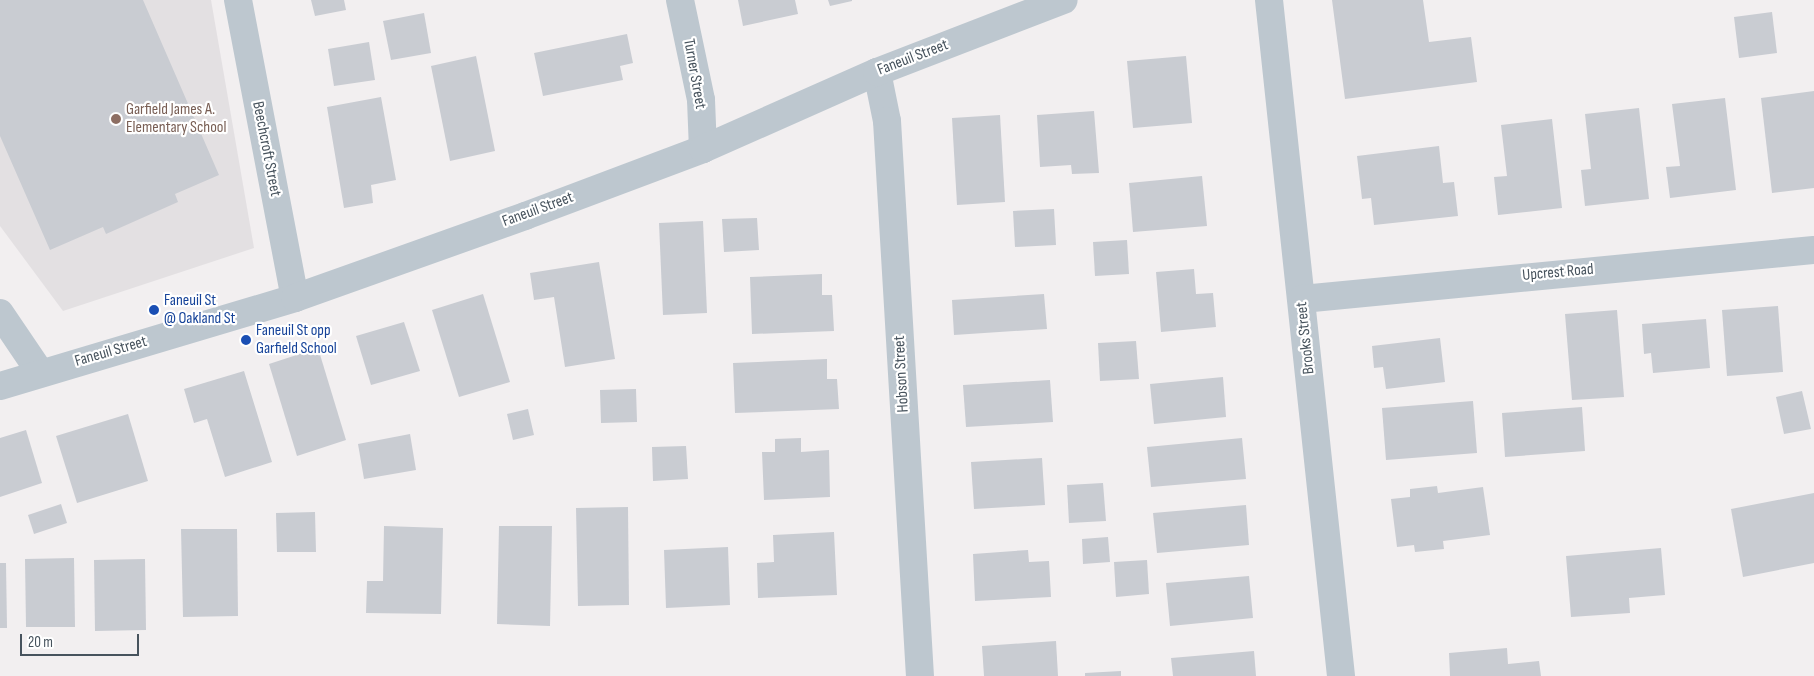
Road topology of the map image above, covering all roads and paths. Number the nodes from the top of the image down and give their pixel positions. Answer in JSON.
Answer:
{"nodes":[{"id":1,"x":238,"y":0,"type":"edge"},
{"id":2,"x":680,"y":0,"type":"edge"},
{"id":3,"x":1064,"y":0,"type":"edge"},
{"id":4,"x":1269,"y":0,"type":"edge"},
{"id":5,"x":877,"y":72,"type":"junction"},
{"id":6,"x":703,"y":149,"type":"junction"},
{"id":7,"x":1814,"y":250,"type":"edge"},
{"id":8,"x":295,"y":298,"type":"junction"},
{"id":9,"x":1302,"y":299,"type":"junction"},
{"id":10,"x":0,"y":313,"type":"edge"},
{"id":11,"x":40,"y":372,"type":"junction"},
{"id":12,"x":0,"y":386,"type":"edge"},
{"id":13,"x":920,"y":676,"type":"edge"},
{"id":14,"x":1341,"y":676,"type":"edge"}],
"edges":[{"from":1,"to":8,"type":"street","name":"Beechcroft Street"},
{"from":2,"to":6,"type":"street","name":"Turner Street"},
{"from":3,"to":5,"type":"street","name":"Faneuil Street"},
{"from":4,"to":9,"type":"street","name":"Brooks Street"},
{"from":5,"to":6,"type":"street","name":"Faneuil Street"},
{"from":5,"to":13,"type":"street","name":"Hobson Street"},
{"from":6,"to":8,"type":"street","name":"Faneuil Street"},
{"from":7,"to":9,"type":"street","name":"Upcrest Road"},
{"from":8,"to":11,"type":"street","name":"Faneuil Street"},
{"from":9,"to":14,"type":"street","name":"Brooks Street"},
{"from":10,"to":11,"type":"street"},
{"from":11,"to":12,"type":"street","name":"Faneuil Street"}]}
